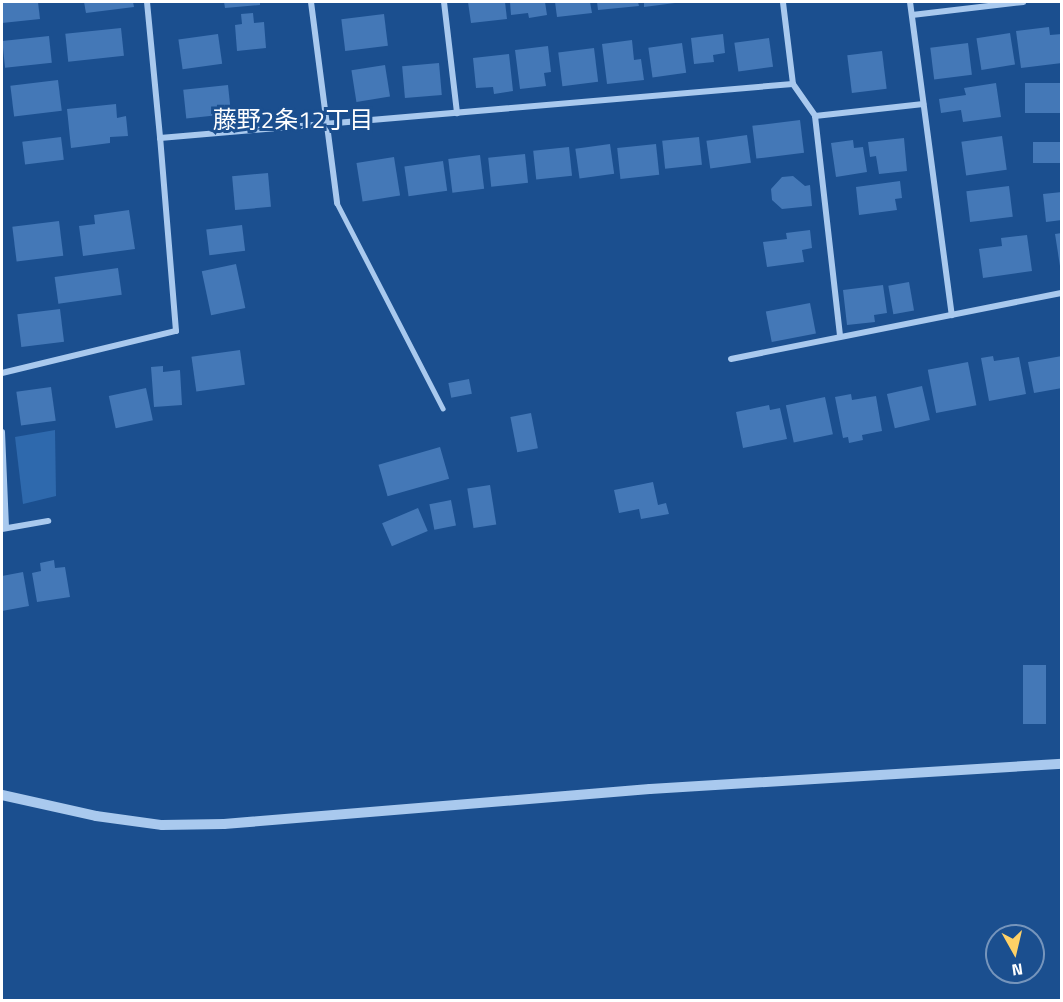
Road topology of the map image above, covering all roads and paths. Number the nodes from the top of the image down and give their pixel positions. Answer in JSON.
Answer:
{"nodes":[{"id":1,"x":147,"y":2,"type":"edge"},
{"id":2,"x":311,"y":2,"type":"edge"},
{"id":3,"x":444,"y":2,"type":"edge"},
{"id":4,"x":783,"y":2,"type":"edge"},
{"id":5,"x":910,"y":2,"type":"edge"},
{"id":6,"x":1023,"y":2,"type":"edge"},
{"id":7,"x":912,"y":15,"type":"junction"},
{"id":8,"x":793,"y":84,"type":"junction"},
{"id":9,"x":923,"y":104,"type":"junction"},
{"id":10,"x":457,"y":113,"type":"junction"},
{"id":11,"x":815,"y":116,"type":"junction"},
{"id":12,"x":325,"y":124,"type":"junction"},
{"id":13,"x":160,"y":138,"type":"junction"},
{"id":14,"x":337,"y":203,"type":"joint"},
{"id":15,"x":1062,"y":293,"type":"edge"},
{"id":16,"x":952,"y":315,"type":"junction"},
{"id":17,"x":840,"y":337,"type":"junction"},
{"id":18,"x":731,"y":358,"type":"dead end"},
{"id":19,"x":2,"y":374,"type":"edge"},
{"id":20,"x":443,"y":408,"type":"dead end"},
{"id":21,"x":2,"y":432,"type":"edge"},
{"id":22,"x":48,"y":521,"type":"dead end"},
{"id":23,"x":4,"y":528,"type":"edge"},
{"id":24,"x":1062,"y":764,"type":"edge"},
{"id":25,"x":2,"y":795,"type":"edge"}],
"edges":[{"from":1,"to":13,"type":"street"},
{"from":2,"to":12,"type":"street"},
{"from":3,"to":10,"type":"street"},
{"from":4,"to":8,"type":"street"},
{"from":5,"to":7,"type":"street"},
{"from":6,"to":7,"type":"street"},
{"from":7,"to":9,"type":"street"},
{"from":8,"to":10,"type":"street"},
{"from":8,"to":11,"type":"street"},
{"from":9,"to":11,"type":"street"},
{"from":9,"to":16,"type":"street"},
{"from":10,"to":12,"type":"street"},
{"from":11,"to":17,"type":"street"},
{"from":12,"to":13,"type":"street"},
{"from":12,"to":14,"type":"street"},
{"from":13,"to":19,"type":"street"},
{"from":14,"to":20,"type":"lane"},
{"from":15,"to":16,"type":"street"},
{"from":16,"to":17,"type":"street"},
{"from":17,"to":18,"type":"street"},
{"from":21,"to":23,"type":"street"},
{"from":22,"to":23,"type":"street"},
{"from":24,"to":25,"type":"street"}]}
